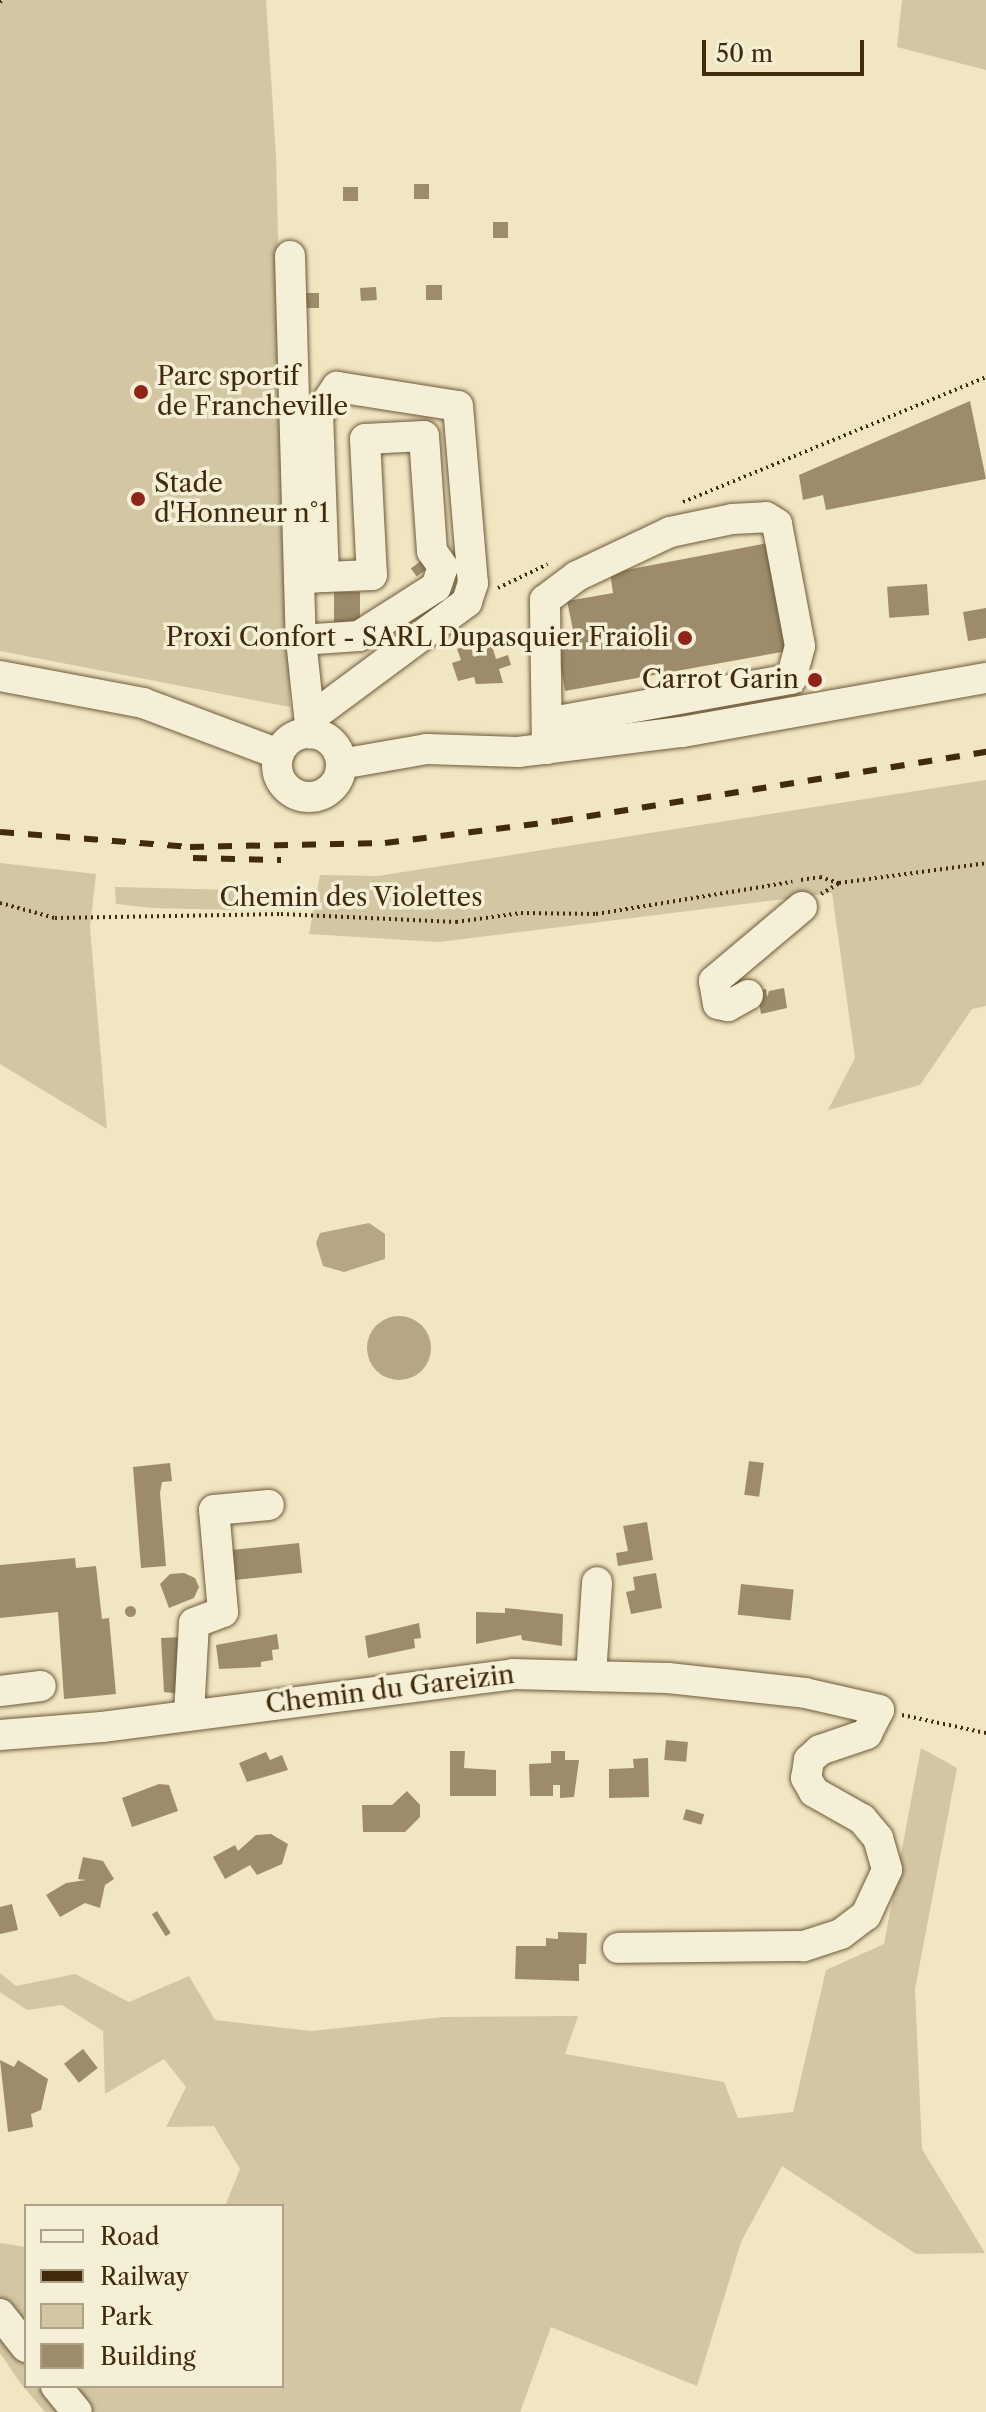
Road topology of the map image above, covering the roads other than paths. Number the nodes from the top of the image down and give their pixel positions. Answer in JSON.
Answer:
{"nodes":[{"id":1,"x":290,"y":256,"type":"dead end"},
{"id":2,"x":312,"y":578,"type":"junction"},
{"id":3,"x":301,"y":640,"type":"junction"},
{"id":4,"x":0,"y":676,"type":"edge"},
{"id":5,"x":986,"y":678,"type":"edge"},
{"id":6,"x":791,"y":679,"type":"junction"},
{"id":7,"x":797,"y":712,"type":"junction"},
{"id":8,"x":312,"y":725,"type":"junction"},
{"id":9,"x":537,"y":741,"type":"junction"},
{"id":10,"x":279,"y":754,"type":"junction"},
{"id":11,"x":341,"y":764,"type":"junction"},
{"id":12,"x":802,"y":907,"type":"dead end"},
{"id":13,"x":748,"y":995,"type":"dead end"},
{"id":14,"x":269,"y":1505,"type":"dead end"},
{"id":15,"x":597,"y":1582,"type":"dead end"},
{"id":16,"x":591,"y":1676,"type":"junction"},
{"id":17,"x":41,"y":1686,"type":"dead end"},
{"id":18,"x":0,"y":1691,"type":"edge"},
{"id":19,"x":189,"y":1715,"type":"junction"},
{"id":20,"x":0,"y":1735,"type":"edge"},
{"id":21,"x":618,"y":1948,"type":"dead end"},
{"id":22,"x":0,"y":2314,"type":"edge"},
{"id":23,"x":24,"y":2344,"type":"edge"},
{"id":24,"x":58,"y":2388,"type":"edge"},
{"id":25,"x":77,"y":2412,"type":"edge"}],
"edges":[{"from":1,"to":2,"type":"street"},
{"from":2,"to":3,"type":"street"},
{"from":2,"to":3,"type":"street"},
{"from":2,"to":8,"type":"street"},
{"from":3,"to":8,"type":"street"},
{"from":4,"to":10,"type":"street"},
{"from":5,"to":7,"type":"street"},
{"from":6,"to":7,"type":"street"},
{"from":6,"to":9,"type":"street"},
{"from":6,"to":9,"type":"street"},
{"from":7,"to":9,"type":"street"},
{"from":8,"to":10,"type":"street"},
{"from":8,"to":11,"type":"street"},
{"from":9,"to":11,"type":"street"},
{"from":10,"to":11,"type":"street"},
{"from":12,"to":13,"type":"street"},
{"from":14,"to":19,"type":"street"},
{"from":15,"to":16,"type":"street"},
{"from":16,"to":19,"type":"street","name":"Chemin du Gareizin"},
{"from":16,"to":21,"type":"street","name":"Chemin du Gareizin"},
{"from":17,"to":18,"type":"street"},
{"from":19,"to":20,"type":"street","name":"Chemin du Gareizin"},
{"from":22,"to":23,"type":"street"},
{"from":24,"to":25,"type":"street"}]}
